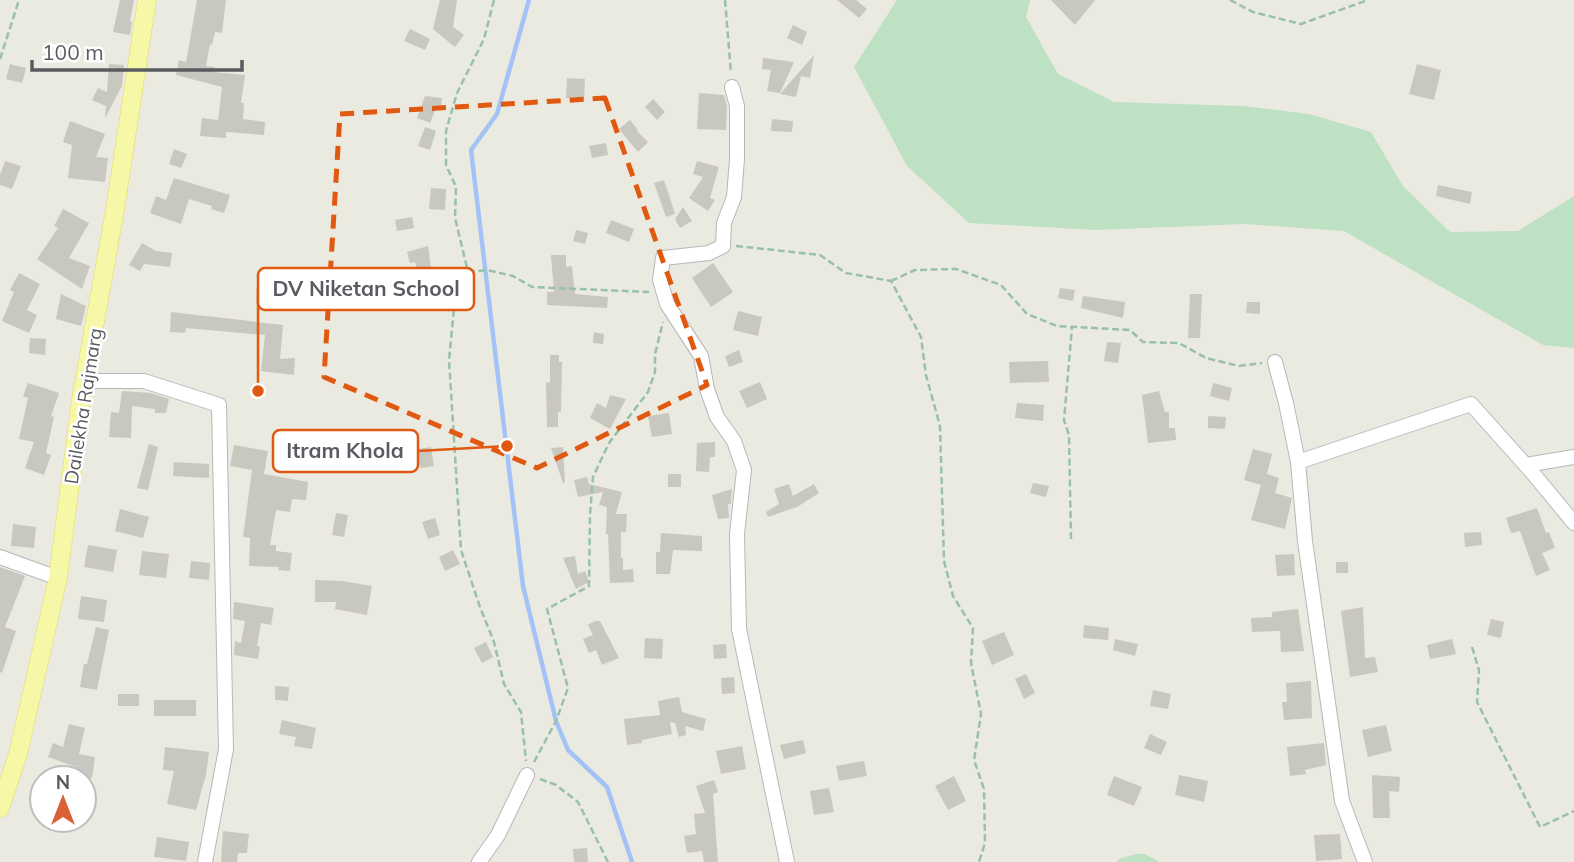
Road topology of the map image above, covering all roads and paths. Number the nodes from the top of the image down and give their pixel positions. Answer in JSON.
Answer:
{"nodes":[{"id":1,"x":19,"y":0,"type":"edge"},
{"id":2,"x":147,"y":0,"type":"edge"},
{"id":3,"x":494,"y":0,"type":"edge"},
{"id":4,"x":725,"y":0,"type":"edge"},
{"id":5,"x":1230,"y":0,"type":"edge"},
{"id":6,"x":1368,"y":0,"type":"edge"},
{"id":7,"x":0,"y":59,"type":"edge"},
{"id":8,"x":732,"y":87,"type":"joint"},
{"id":9,"x":723,"y":246,"type":"junction"},
{"id":10,"x":468,"y":272,"type":"junction"},
{"id":11,"x":891,"y":281,"type":"junction"},
{"id":12,"x":667,"y":304,"type":"junction"},
{"id":13,"x":1072,"y":327,"type":"junction"},
{"id":14,"x":1275,"y":362,"type":"joint"},
{"id":15,"x":86,"y":381,"type":"junction"},
{"id":16,"x":1574,"y":457,"type":"edge"},
{"id":17,"x":1298,"y":462,"type":"junction"},
{"id":18,"x":1526,"y":465,"type":"junction"},
{"id":19,"x":1574,"y":523,"type":"edge"},
{"id":20,"x":1071,"y":538,"type":"dead end"},
{"id":21,"x":0,"y":557,"type":"edge"},
{"id":22,"x":58,"y":578,"type":"junction"},
{"id":23,"x":1472,"y":647,"type":"dead end"},
{"id":24,"x":527,"y":775,"type":"junction"},
{"id":25,"x":0,"y":808,"type":"edge"},
{"id":26,"x":1574,"y":811,"type":"edge"},
{"id":27,"x":205,"y":862,"type":"edge"},
{"id":28,"x":479,"y":862,"type":"edge"},
{"id":29,"x":608,"y":862,"type":"edge"},
{"id":30,"x":787,"y":862,"type":"edge"},
{"id":31,"x":979,"y":862,"type":"edge"},
{"id":32,"x":1365,"y":862,"type":"edge"}],
"edges":[{"from":1,"to":7,"type":"path"},
{"from":2,"to":15,"type":"main road","name":"Dailekha Rajmarg"},
{"from":3,"to":10,"type":"path"},
{"from":4,"to":8,"type":"path"},
{"from":5,"to":6,"type":"path"},
{"from":8,"to":9,"type":"street"},
{"from":9,"to":11,"type":"path"},
{"from":9,"to":12,"type":"street"},
{"from":10,"to":12,"type":"path"},
{"from":10,"to":24,"type":"path"},
{"from":11,"to":13,"type":"path"},
{"from":11,"to":31,"type":"path"},
{"from":12,"to":24,"type":"path"},
{"from":12,"to":30,"type":"street"},
{"from":13,"to":14,"type":"path"},
{"from":13,"to":20,"type":"path"},
{"from":14,"to":17,"type":"street"},
{"from":15,"to":22,"type":"main road","name":"Dailekha Rajmarg"},
{"from":15,"to":27,"type":"street"},
{"from":16,"to":18,"type":"street"},
{"from":17,"to":18,"type":"street"},
{"from":17,"to":32,"type":"street"},
{"from":18,"to":19,"type":"street"},
{"from":21,"to":22,"type":"street"},
{"from":22,"to":25,"type":"main road","name":"Dailekha Rajmarg"},
{"from":23,"to":26,"type":"path"},
{"from":24,"to":28,"type":"street"},
{"from":24,"to":29,"type":"path"}]}
